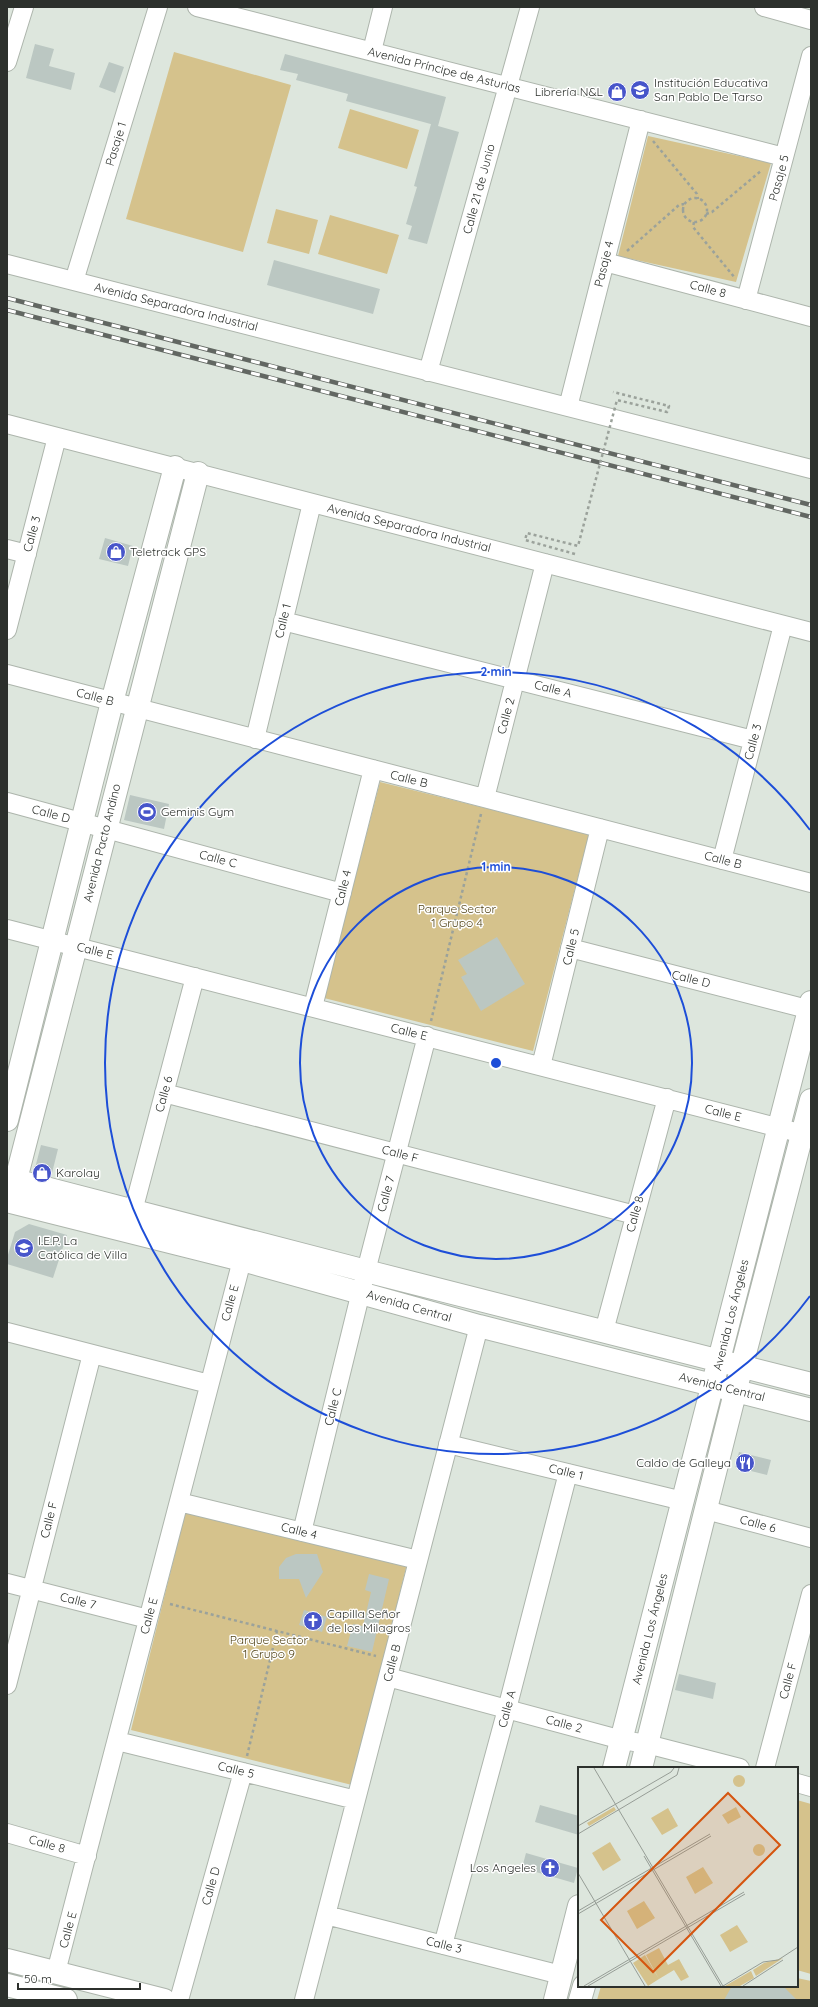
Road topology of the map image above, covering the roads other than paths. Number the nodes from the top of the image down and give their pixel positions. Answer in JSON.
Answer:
{"nodes":[{"id":1,"x":24,"y":7,"type":"edge"},
{"id":2,"x":158,"y":7,"type":"edge"},
{"id":3,"x":197,"y":7,"type":"edge"},
{"id":4,"x":383,"y":7,"type":"edge"},
{"id":5,"x":530,"y":7,"type":"edge"},
{"id":6,"x":764,"y":7,"type":"edge"},
{"id":7,"x":243,"y":13,"type":"edge"},
{"id":8,"x":811,"y":20,"type":"edge"},
{"id":9,"x":372,"y":51,"type":"junction"},
{"id":10,"x":811,"y":56,"type":"edge"},
{"id":11,"x":7,"y":62,"type":"edge"},
{"id":12,"x":507,"y":86,"type":"junction"},
{"id":13,"x":641,"y":120,"type":"junction"},
{"id":14,"x":784,"y":157,"type":"junction"},
{"id":15,"x":605,"y":262,"type":"junction"},
{"id":16,"x":7,"y":264,"type":"edge"},
{"id":17,"x":74,"y":281,"type":"junction"},
{"id":18,"x":746,"y":300,"type":"junction"},
{"id":19,"x":811,"y":317,"type":"edge"},
{"id":20,"x":428,"y":372,"type":"junction"},
{"id":21,"x":568,"y":407,"type":"junction"},
{"id":22,"x":7,"y":424,"type":"edge"},
{"id":23,"x":57,"y":437,"type":"junction"},
{"id":24,"x":175,"y":467,"type":"junction"},
{"id":25,"x":811,"y":469,"type":"edge"},
{"id":26,"x":198,"y":473,"type":"junction"},
{"id":27,"x":312,"y":503,"type":"junction"},
{"id":28,"x":7,"y":549,"type":"edge"},
{"id":29,"x":27,"y":554,"type":"junction"},
{"id":30,"x":545,"y":563,"type":"junction"},
{"id":31,"x":283,"y":621,"type":"junction"},
{"id":32,"x":783,"y":625,"type":"junction"},
{"id":33,"x":7,"y":630,"type":"edge"},
{"id":34,"x":811,"y":632,"type":"edge"},
{"id":35,"x":7,"y":674,"type":"edge"},
{"id":36,"x":515,"y":680,"type":"junction"},
{"id":37,"x":112,"y":702,"type":"junction"},
{"id":38,"x":137,"y":708,"type":"junction"},
{"id":39,"x":254,"y":738,"type":"junction"},
{"id":40,"x":753,"y":740,"type":"junction"},
{"id":41,"x":373,"y":770,"type":"junction"},
{"id":42,"x":484,"y":798,"type":"junction"},
{"id":43,"x":7,"y":802,"type":"edge"},
{"id":44,"x":94,"y":825,"type":"junction"},
{"id":45,"x":600,"y":828,"type":"junction"},
{"id":46,"x":722,"y":860,"type":"junction"},
{"id":47,"x":811,"y":883,"type":"edge"},
{"id":48,"x":342,"y":893,"type":"junction"},
{"id":49,"x":7,"y":929,"type":"edge"},
{"id":50,"x":52,"y":940,"type":"junction"},
{"id":51,"x":76,"y":946,"type":"junction"},
{"id":52,"x":570,"y":948,"type":"junction"},
{"id":53,"x":195,"y":977,"type":"junction"},
{"id":54,"x":313,"y":1007,"type":"junction"},
{"id":55,"x":810,"y":1008,"type":"edge"},
{"id":56,"x":430,"y":1026,"type":"junction"},
{"id":57,"x":541,"y":1066,"type":"junction"},
{"id":58,"x":164,"y":1093,"type":"junction"},
{"id":59,"x":667,"y":1098,"type":"junction"},
{"id":60,"x":811,"y":1100,"type":"edge"},
{"id":61,"x":7,"y":1120,"type":"edge"},
{"id":62,"x":779,"y":1127,"type":"junction"},
{"id":63,"x":807,"y":1135,"type":"edge"},
{"id":64,"x":397,"y":1153,"type":"junction"},
{"id":65,"x":11,"y":1179,"type":"edge"},
{"id":66,"x":8,"y":1205,"type":"edge"},
{"id":67,"x":133,"y":1211,"type":"junction"},
{"id":68,"x":635,"y":1215,"type":"junction"},
{"id":69,"x":242,"y":1260,"type":"junction"},
{"id":70,"x":363,"y":1282,"type":"junction"},
{"id":71,"x":479,"y":1326,"type":"junction"},
{"id":72,"x":604,"y":1331,"type":"junction"},
{"id":73,"x":7,"y":1332,"type":"edge"},
{"id":74,"x":92,"y":1354,"type":"junction"},
{"id":75,"x":719,"y":1360,"type":"junction"},
{"id":76,"x":742,"y":1365,"type":"junction"},
{"id":77,"x":209,"y":1384,"type":"junction"},
{"id":78,"x":811,"y":1384,"type":"edge"},
{"id":79,"x":713,"y":1385,"type":"junction"},
{"id":80,"x":736,"y":1391,"type":"junction"},
{"id":81,"x":811,"y":1410,"type":"edge"},
{"id":82,"x":448,"y":1444,"type":"junction"},
{"id":83,"x":568,"y":1473,"type":"junction"},
{"id":84,"x":683,"y":1501,"type":"junction"},
{"id":85,"x":179,"y":1502,"type":"junction"},
{"id":86,"x":706,"y":1510,"type":"junction"},
{"id":87,"x":302,"y":1532,"type":"junction"},
{"id":88,"x":811,"y":1538,"type":"edge"},
{"id":89,"x":418,"y":1560,"type":"junction"},
{"id":90,"x":7,"y":1583,"type":"edge"},
{"id":91,"x":32,"y":1589,"type":"junction"},
{"id":92,"x":811,"y":1594,"type":"edge"},
{"id":93,"x":148,"y":1619,"type":"junction"},
{"id":94,"x":390,"y":1668,"type":"junction"},
{"id":95,"x":7,"y":1685,"type":"edge"},
{"id":96,"x":507,"y":1709,"type":"junction"},
{"id":97,"x":117,"y":1740,"type":"junction"},
{"id":98,"x":622,"y":1740,"type":"junction"},
{"id":99,"x":647,"y":1744,"type":"junction"},
{"id":100,"x":246,"y":1761,"type":"junction"},
{"id":101,"x":614,"y":1767,"type":"edge"},
{"id":102,"x":641,"y":1767,"type":"edge"},
{"id":103,"x":736,"y":1767,"type":"edge"},
{"id":104,"x":765,"y":1767,"type":"edge"},
{"id":105,"x":798,"y":1783,"type":"edge"},
{"id":106,"x":811,"y":1787,"type":"edge"},
{"id":107,"x":356,"y":1800,"type":"junction"},
{"id":108,"x":7,"y":1833,"type":"edge"},
{"id":109,"x":87,"y":1856,"type":"junction"},
{"id":110,"x":578,"y":1910,"type":"edge"},
{"id":111,"x":326,"y":1915,"type":"junction"},
{"id":112,"x":443,"y":1945,"type":"junction"},
{"id":113,"x":7,"y":1960,"type":"edge"},
{"id":114,"x":56,"y":1972,"type":"junction"},
{"id":115,"x":561,"y":1975,"type":"junction"},
{"id":116,"x":7,"y":1985,"type":"edge"},
{"id":117,"x":584,"y":1987,"type":"edge"},
{"id":118,"x":66,"y":2000,"type":"edge"},
{"id":119,"x":164,"y":2000,"type":"edge"},
{"id":120,"x":179,"y":2000,"type":"edge"},
{"id":121,"x":304,"y":2000,"type":"edge"},
{"id":122,"x":555,"y":2000,"type":"edge"},
{"id":123,"x":580,"y":2000,"type":"edge"}],
"edges":[{"from":1,"to":11,"type":"street"},
{"from":2,"to":17,"type":"street","name":"Pasaje 1"},
{"from":3,"to":7,"type":"street","name":"Avenida Príncipe de Asturias"},
{"from":4,"to":9,"type":"street"},
{"from":5,"to":12,"type":"street","name":"Calle 21 de Junio"},
{"from":6,"to":8,"type":"street"},
{"from":7,"to":9,"type":"street","name":"Avenida Príncipe de Asturias"},
{"from":9,"to":12,"type":"street","name":"Avenida Príncipe de Asturias"},
{"from":10,"to":14,"type":"street","name":"Pasaje 5"},
{"from":12,"to":13,"type":"street","name":"Avenida Príncipe de Asturias"},
{"from":12,"to":20,"type":"street","name":"Calle 21 de Junio"},
{"from":13,"to":14,"type":"street","name":"Avenida Príncipe de Asturias"},
{"from":13,"to":15,"type":"street","name":"Pasaje 4"},
{"from":14,"to":18,"type":"street","name":"Pasaje 5"},
{"from":15,"to":18,"type":"street","name":"Calle 8"},
{"from":15,"to":21,"type":"street","name":"Pasaje 4"},
{"from":16,"to":17,"type":"street","name":"Avenida Separadora Industrial"},
{"from":17,"to":20,"type":"street","name":"Avenida Separadora Industrial"},
{"from":18,"to":19,"type":"street","name":"Calle 8"},
{"from":20,"to":21,"type":"street","name":"Avenida Separadora Industrial"},
{"from":21,"to":25,"type":"street","name":"Avenida Separadora Industrial"},
{"from":22,"to":23,"type":"street","name":"Avenida Separadora Industrial"},
{"from":23,"to":24,"type":"street","name":"Avenida Separadora Industrial"},
{"from":23,"to":29,"type":"street","name":"Calle 3"},
{"from":24,"to":26,"type":"street","name":"Avenida Separadora Industrial"},
{"from":24,"to":37,"type":"street","name":"Avenida Pacto Andino"},
{"from":26,"to":27,"type":"street","name":"Avenida Separadora Industrial"},
{"from":26,"to":38,"type":"street","name":"Avenida Pacto Andino"},
{"from":27,"to":30,"type":"street","name":"Avenida Separadora Industrial"},
{"from":27,"to":31,"type":"street","name":"Calle 1"},
{"from":28,"to":29,"type":"street"},
{"from":29,"to":33,"type":"street","name":"Calle 3"},
{"from":30,"to":32,"type":"street","name":"Avenida Separadora Industrial"},
{"from":30,"to":36,"type":"street","name":"Calle 2"},
{"from":31,"to":36,"type":"street","name":"Calle A"},
{"from":31,"to":39,"type":"street","name":"Calle 1"},
{"from":32,"to":34,"type":"street","name":"Avenida Separadora Industrial"},
{"from":32,"to":40,"type":"street","name":"Calle 3"},
{"from":35,"to":37,"type":"street","name":"Calle B"},
{"from":36,"to":40,"type":"street","name":"Calle A"},
{"from":36,"to":42,"type":"street","name":"Calle 2"},
{"from":37,"to":38,"type":"street","name":"Calle B"},
{"from":37,"to":44,"type":"street","name":"Avenida Pacto Andino"},
{"from":38,"to":39,"type":"street","name":"Calle B"},
{"from":38,"to":44,"type":"street","name":"Avenida Pacto Andino"},
{"from":39,"to":41,"type":"street","name":"Calle B"},
{"from":40,"to":46,"type":"street","name":"Calle 3"},
{"from":41,"to":42,"type":"street","name":"Calle B"},
{"from":41,"to":48,"type":"street","name":"Calle 4"},
{"from":42,"to":45,"type":"street","name":"Calle B"},
{"from":43,"to":44,"type":"street","name":"Calle D"},
{"from":44,"to":48,"type":"street","name":"Calle C"},
{"from":44,"to":50,"type":"street","name":"Avenida Pacto Andino"},
{"from":44,"to":51,"type":"street","name":"Avenida Pacto Andino"},
{"from":45,"to":46,"type":"street","name":"Calle B"},
{"from":45,"to":52,"type":"street","name":"Calle 5"},
{"from":46,"to":47,"type":"street","name":"Calle B"},
{"from":48,"to":54,"type":"street","name":"Calle 4"},
{"from":49,"to":50,"type":"street","name":"Calle E"},
{"from":50,"to":51,"type":"street","name":"Calle E"},
{"from":50,"to":61,"type":"street","name":"Avenida Pacto Andino"},
{"from":51,"to":53,"type":"street","name":"Calle E"},
{"from":51,"to":65,"type":"street","name":"Avenida Pacto Andino"},
{"from":52,"to":55,"type":"street","name":"Calle D"},
{"from":52,"to":57,"type":"street","name":"Calle 5"},
{"from":53,"to":54,"type":"street","name":"Calle E"},
{"from":53,"to":58,"type":"street","name":"Calle 6"},
{"from":54,"to":56,"type":"street","name":"Calle E"},
{"from":55,"to":62,"type":"street","name":"Avenida Los Ángeles"},
{"from":56,"to":57,"type":"street","name":"Calle E"},
{"from":56,"to":64,"type":"street","name":"Calle 7"},
{"from":57,"to":59,"type":"street","name":"Calle E"},
{"from":58,"to":64,"type":"street","name":"Calle F"},
{"from":58,"to":67,"type":"street","name":"Calle 6"},
{"from":59,"to":62,"type":"street","name":"Calle E"},
{"from":59,"to":68,"type":"street","name":"Calle 8"},
{"from":60,"to":63,"type":"street","name":"Avenida Los Ángeles"},
{"from":62,"to":63,"type":"street","name":"Calle E"},
{"from":62,"to":75,"type":"street","name":"Avenida Los Ángeles"},
{"from":63,"to":76,"type":"street","name":"Avenida Los Ángeles"},
{"from":64,"to":68,"type":"street","name":"Calle F"},
{"from":64,"to":70,"type":"street","name":"Calle 7"},
{"from":65,"to":66,"type":"street","name":"Avenida Pacto Andino"},
{"from":65,"to":67,"type":"street","name":"Avenida Central"},
{"from":66,"to":69,"type":"street","name":"Avenida Central"},
{"from":67,"to":70,"type":"street","name":"Avenida Central"},
{"from":68,"to":72,"type":"street","name":"Calle 8"},
{"from":69,"to":70,"type":"street","name":"Avenida Central"},
{"from":69,"to":77,"type":"street","name":"Calle E"},
{"from":70,"to":71,"type":"street","name":"Avenida Central"},
{"from":70,"to":72,"type":"street","name":"Avenida Central"},
{"from":70,"to":87,"type":"street","name":"Calle C"},
{"from":71,"to":79,"type":"street","name":"Avenida Central"},
{"from":71,"to":82,"type":"street","name":"Calle B"},
{"from":72,"to":75,"type":"street","name":"Avenida Central"},
{"from":73,"to":74,"type":"street"},
{"from":74,"to":77,"type":"street"},
{"from":74,"to":91,"type":"street","name":"Calle F"},
{"from":75,"to":76,"type":"street","name":"Avenida Central"},
{"from":75,"to":79,"type":"street","name":"Avenida Los Ángeles"},
{"from":76,"to":78,"type":"street","name":"Avenida Central"},
{"from":76,"to":80,"type":"street","name":"Avenida Los Ángeles"},
{"from":77,"to":85,"type":"street","name":"Calle E"},
{"from":79,"to":80,"type":"street","name":"Avenida Central"},
{"from":79,"to":84,"type":"street","name":"Avenida Los Ángeles"},
{"from":80,"to":81,"type":"street","name":"Avenida Central"},
{"from":80,"to":86,"type":"street","name":"Avenida Los Ángeles"},
{"from":82,"to":83,"type":"street","name":"Calle 1"},
{"from":82,"to":89,"type":"street","name":"Calle B"},
{"from":83,"to":84,"type":"street","name":"Calle 1"},
{"from":83,"to":96,"type":"street","name":"Calle A"},
{"from":84,"to":98,"type":"street","name":"Avenida Los Ángeles"},
{"from":85,"to":87,"type":"street","name":"Calle 4"},
{"from":85,"to":93,"type":"street","name":"Calle E"},
{"from":86,"to":88,"type":"street","name":"Calle 6"},
{"from":86,"to":99,"type":"street","name":"Avenida Los Ángeles"},
{"from":87,"to":89,"type":"street","name":"Calle 4"},
{"from":89,"to":94,"type":"street","name":"Calle B"},
{"from":90,"to":91,"type":"street","name":"Calle 7"},
{"from":91,"to":93,"type":"street","name":"Calle 7"},
{"from":91,"to":95,"type":"street","name":"Calle F"},
{"from":92,"to":104,"type":"street","name":"Calle F"},
{"from":93,"to":97,"type":"street","name":"Calle E"},
{"from":94,"to":96,"type":"street","name":"Calle 2"},
{"from":94,"to":107,"type":"street","name":"Calle B"},
{"from":96,"to":98,"type":"street","name":"Calle 2"},
{"from":96,"to":112,"type":"street","name":"Calle A"},
{"from":97,"to":100,"type":"street","name":"Calle 5"},
{"from":97,"to":109,"type":"street","name":"Calle E"},
{"from":98,"to":99,"type":"street","name":"Calle 2"},
{"from":98,"to":101,"type":"street","name":"Avenida Los Ángeles"},
{"from":99,"to":102,"type":"street","name":"Avenida Los Ángeles"},
{"from":99,"to":103,"type":"street","name":"Calle 2"},
{"from":100,"to":107,"type":"street","name":"Calle 5"},
{"from":100,"to":120,"type":"street","name":"Calle D"},
{"from":105,"to":106,"type":"street"},
{"from":107,"to":111,"type":"street","name":"Calle B"},
{"from":108,"to":109,"type":"street","name":"Calle 8"},
{"from":109,"to":114,"type":"street","name":"Calle E"},
{"from":110,"to":115,"type":"street"},
{"from":111,"to":112,"type":"street","name":"Calle 3"},
{"from":111,"to":121,"type":"street","name":"Calle B"},
{"from":112,"to":115,"type":"street","name":"Calle 3"},
{"from":113,"to":114,"type":"street"},
{"from":114,"to":119,"type":"street"},
{"from":115,"to":122,"type":"street"},
{"from":116,"to":118,"type":"street"},
{"from":117,"to":123,"type":"street"}]}
